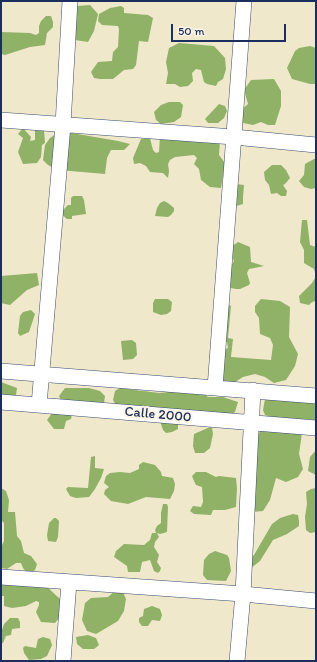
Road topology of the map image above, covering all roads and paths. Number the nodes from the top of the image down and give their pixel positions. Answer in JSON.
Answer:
{"nodes":[{"id":1,"x":70,"y":1,"type":"edge"},
{"id":2,"x":244,"y":1,"type":"edge"},
{"id":3,"x":1,"y":120,"type":"edge"},
{"id":4,"x":63,"y":125,"type":"junction"},
{"id":5,"x":234,"y":137,"type":"junction"},
{"id":6,"x":316,"y":145,"type":"edge"},
{"id":7,"x":1,"y":371,"type":"edge"},
{"id":8,"x":42,"y":374,"type":"junction"},
{"id":9,"x":215,"y":388,"type":"junction"},
{"id":10,"x":253,"y":390,"type":"junction"},
{"id":11,"x":316,"y":396,"type":"edge"},
{"id":12,"x":1,"y":402,"type":"edge"},
{"id":13,"x":39,"y":405,"type":"junction"},
{"id":14,"x":251,"y":422,"type":"junction"},
{"id":15,"x":316,"y":428,"type":"edge"},
{"id":16,"x":1,"y":577,"type":"edge"},
{"id":17,"x":69,"y":582,"type":"junction"},
{"id":18,"x":242,"y":594,"type":"junction"},
{"id":19,"x":316,"y":601,"type":"edge"},
{"id":20,"x":63,"y":661,"type":"edge"},
{"id":21,"x":237,"y":661,"type":"edge"}],
"edges":[{"from":1,"to":4,"type":"street"},
{"from":2,"to":5,"type":"street"},
{"from":3,"to":4,"type":"street"},
{"from":4,"to":5,"type":"street"},
{"from":4,"to":8,"type":"street"},
{"from":5,"to":6,"type":"street"},
{"from":5,"to":9,"type":"street"},
{"from":7,"to":8,"type":"street"},
{"from":8,"to":9,"type":"street"},
{"from":8,"to":13,"type":"street"},
{"from":9,"to":10,"type":"street"},
{"from":10,"to":11,"type":"street"},
{"from":10,"to":14,"type":"street"},
{"from":12,"to":13,"type":"street","name":"Calle 2000"},
{"from":13,"to":14,"type":"street","name":"Calle 2000"},
{"from":14,"to":15,"type":"street","name":"Calle 2000"},
{"from":14,"to":18,"type":"street"},
{"from":16,"to":17,"type":"street"},
{"from":17,"to":18,"type":"street"},
{"from":17,"to":20,"type":"street"},
{"from":18,"to":19,"type":"street"},
{"from":18,"to":21,"type":"street"}]}
